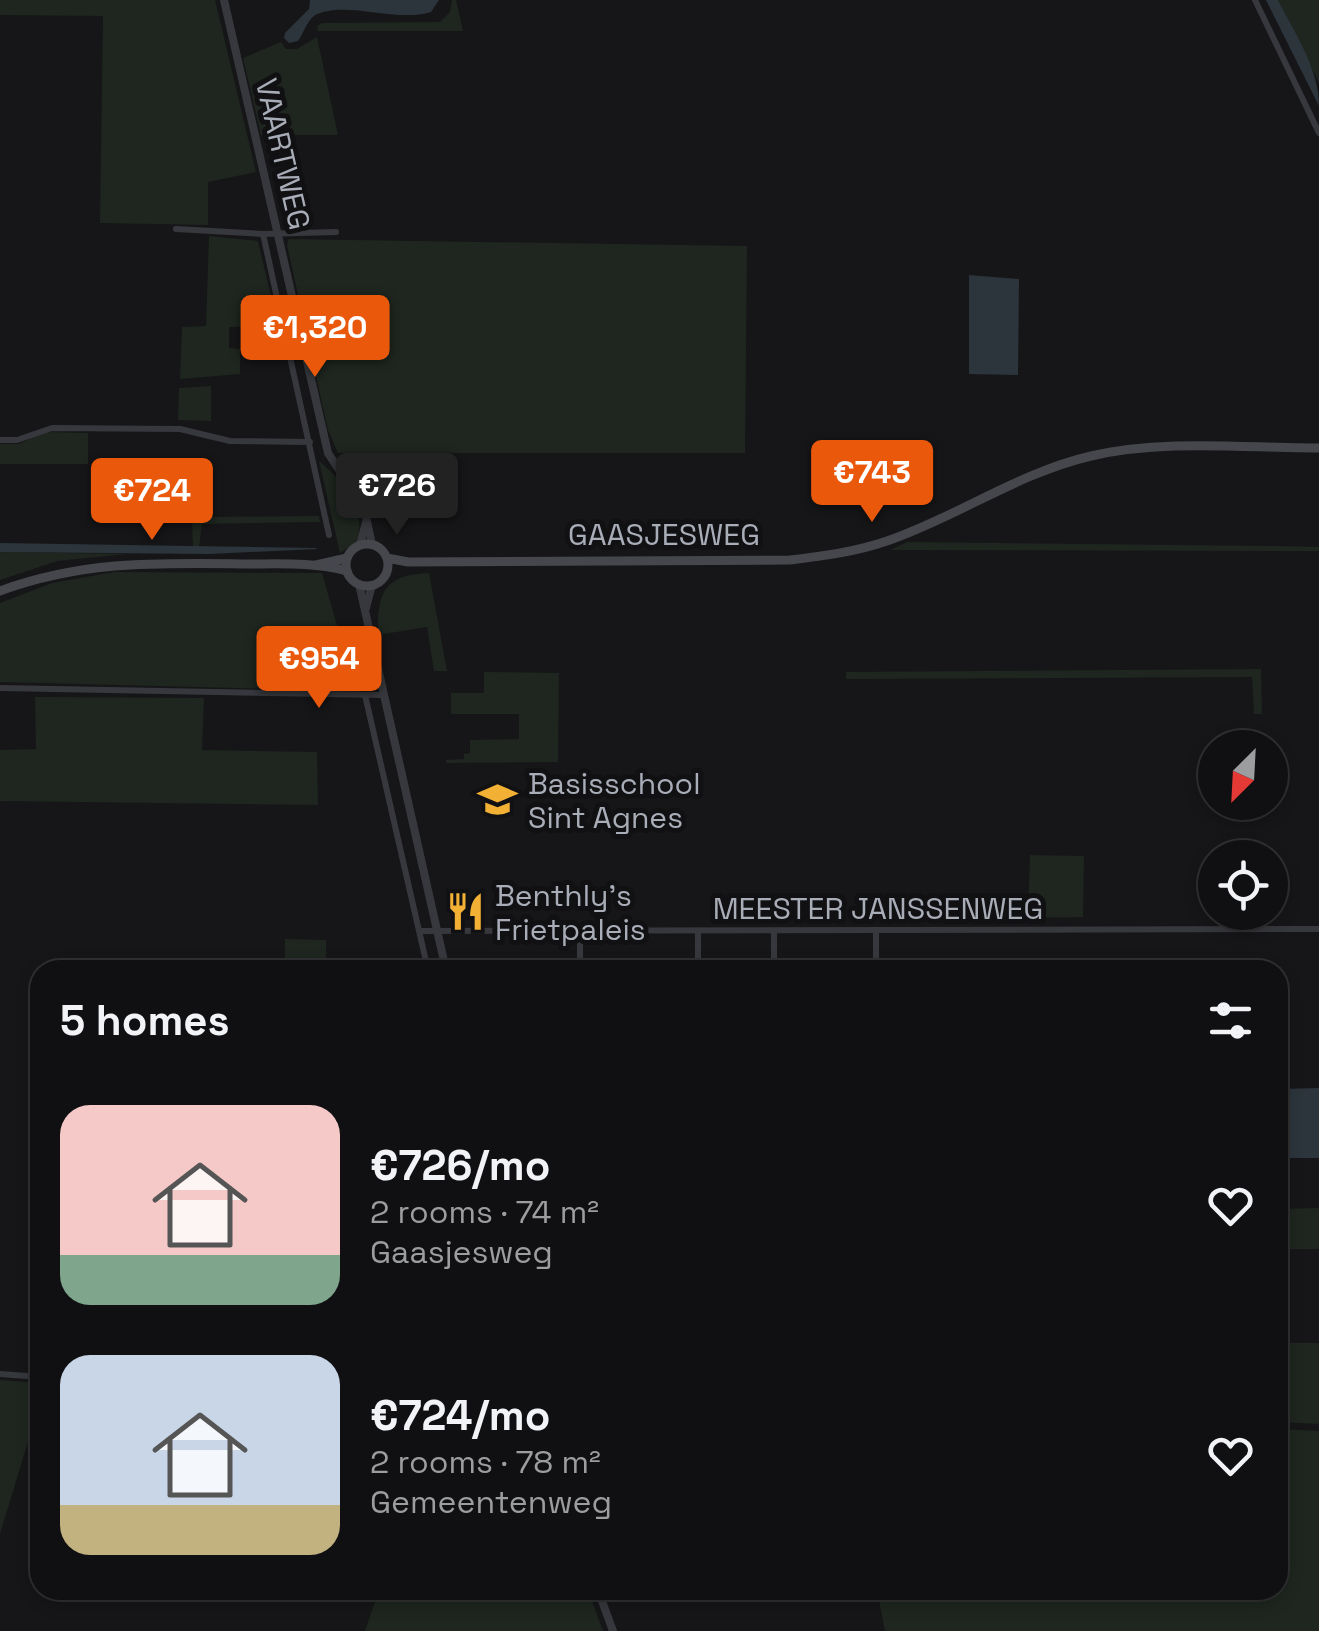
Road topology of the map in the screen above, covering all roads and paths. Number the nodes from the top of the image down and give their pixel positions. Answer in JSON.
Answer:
{"nodes":[{"id":1,"x":224,"y":0,"type":"edge"},
{"id":2,"x":1255,"y":0,"type":"edge"},
{"id":3,"x":1319,"y":133,"type":"edge"},
{"id":4,"x":176,"y":229,"type":"dead end"},
{"id":5,"x":336,"y":232,"type":"dead end"},
{"id":6,"x":278,"y":233,"type":"junction"},
{"id":7,"x":263,"y":234,"type":"junction"},
{"id":8,"x":324,"y":435,"type":"junction"},
{"id":9,"x":0,"y":440,"type":"edge"},
{"id":10,"x":310,"y":440,"type":"junction"},
{"id":11,"x":1319,"y":448,"type":"edge"},
{"id":12,"x":366,"y":522,"type":"junction"},
{"id":13,"x":329,"y":536,"type":"dead end"},
{"id":14,"x":372,"y":544,"type":"junction"},
{"id":15,"x":360,"y":545,"type":"junction"},
{"id":16,"x":347,"y":558,"type":"junction"},
{"id":17,"x":387,"y":558,"type":"junction"},
{"id":18,"x":408,"y":562,"type":"junction"},
{"id":19,"x":316,"y":565,"type":"junction"},
{"id":20,"x":388,"y":570,"type":"junction"},
{"id":21,"x":347,"y":572,"type":"junction"},
{"id":22,"x":359,"y":584,"type":"junction"},
{"id":23,"x":372,"y":586,"type":"junction"},
{"id":24,"x":0,"y":591,"type":"edge"},
{"id":25,"x":366,"y":608,"type":"junction"},
{"id":26,"x":0,"y":688,"type":"edge"},
{"id":27,"x":365,"y":695,"type":"junction"},
{"id":28,"x":383,"y":695,"type":"junction"},
{"id":29,"x":1319,"y":929,"type":"edge"},
{"id":30,"x":438,"y":930,"type":"junction"},
{"id":31,"x":580,"y":930,"type":"junction"},
{"id":32,"x":876,"y":930,"type":"junction"},
{"id":33,"x":420,"y":931,"type":"junction"},
{"id":34,"x":698,"y":931,"type":"junction"},
{"id":35,"x":774,"y":931,"type":"junction"},
{"id":36,"x":426,"y":960,"type":"edge"},
{"id":37,"x":444,"y":960,"type":"edge"},
{"id":38,"x":580,"y":960,"type":"edge"},
{"id":39,"x":698,"y":960,"type":"edge"},
{"id":40,"x":774,"y":960,"type":"edge"},
{"id":41,"x":876,"y":960,"type":"edge"},
{"id":42,"x":0,"y":1374,"type":"edge"},
{"id":43,"x":30,"y":1376,"type":"edge"},
{"id":44,"x":602,"y":1600,"type":"edge"},
{"id":45,"x":613,"y":1631,"type":"edge"}],
"edges":[{"from":1,"to":6,"type":"street","name":"VAARTWEG"},
{"from":2,"to":3,"type":"street"},
{"from":4,"to":7,"type":"street"},
{"from":5,"to":6,"type":"street"},
{"from":6,"to":7,"type":"street"},
{"from":6,"to":8,"type":"street","name":"VAARTWEG"},
{"from":7,"to":10,"type":"street","name":"VAARTWEG"},
{"from":8,"to":10,"type":"street"},
{"from":8,"to":12,"type":"street","name":"VAARTWEG"},
{"from":9,"to":10,"type":"street"},
{"from":10,"to":13,"type":"street","name":"VAARTWEG"},
{"from":11,"to":18,"type":"main road","name":"GAASJESWEG"},
{"from":12,"to":14,"type":"street","name":"VAARTWEG"},
{"from":12,"to":15,"type":"street"},
{"from":14,"to":15,"type":"main road"},
{"from":14,"to":17,"type":"main road"},
{"from":15,"to":16,"type":"main road"},
{"from":16,"to":19,"type":"main road"},
{"from":16,"to":21,"type":"main road"},
{"from":17,"to":18,"type":"main road","name":"GAASJESWEG"},
{"from":17,"to":20,"type":"main road"},
{"from":18,"to":20,"type":"main road","name":"GAASJESWEG"},
{"from":19,"to":21,"type":"main road"},
{"from":19,"to":24,"type":"main road"},
{"from":20,"to":23,"type":"main road"},
{"from":21,"to":22,"type":"main road"},
{"from":22,"to":23,"type":"main road"},
{"from":22,"to":25,"type":"street"},
{"from":23,"to":25,"type":"street"},
{"from":25,"to":28,"type":"street"},
{"from":26,"to":27,"type":"street"},
{"from":27,"to":28,"type":"street"},
{"from":27,"to":33,"type":"street"},
{"from":28,"to":30,"type":"street"},
{"from":29,"to":32,"type":"street","name":"MEESTER JANSSENWEG"},
{"from":30,"to":31,"type":"street","name":"MEESTER JANSSENWEG"},
{"from":30,"to":33,"type":"street"},
{"from":30,"to":37,"type":"street"},
{"from":31,"to":34,"type":"street","name":"MEESTER JANSSENWEG"},
{"from":31,"to":38,"type":"street"},
{"from":32,"to":35,"type":"street","name":"MEESTER JANSSENWEG"},
{"from":32,"to":41,"type":"street"},
{"from":33,"to":36,"type":"street"},
{"from":34,"to":35,"type":"street","name":"MEESTER JANSSENWEG"},
{"from":34,"to":39,"type":"street"},
{"from":35,"to":40,"type":"street"},
{"from":42,"to":43,"type":"street"},
{"from":44,"to":45,"type":"street"}]}
